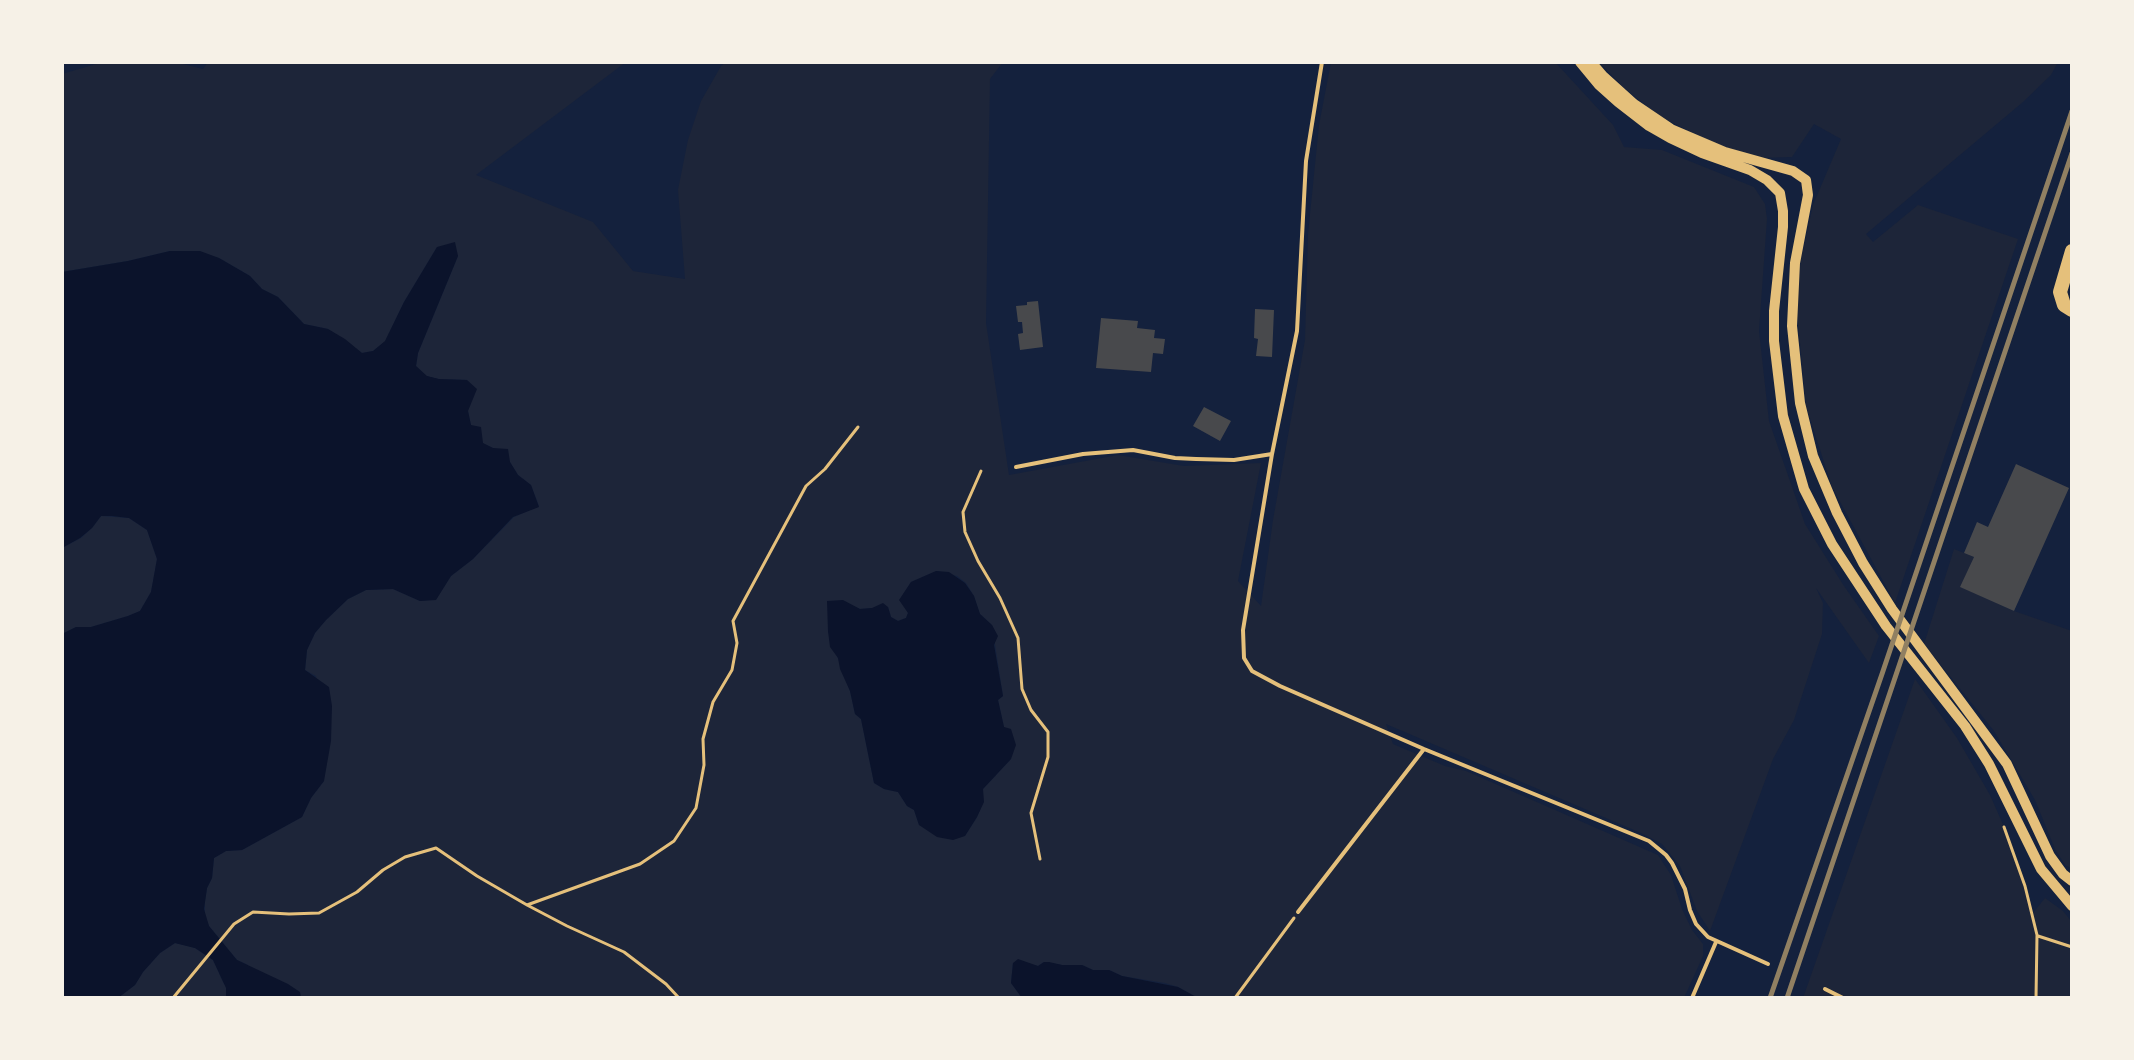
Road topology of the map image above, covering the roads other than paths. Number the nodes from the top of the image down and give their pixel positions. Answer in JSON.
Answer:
{"nodes":[{"id":1,"x":1322,"y":62,"type":"edge"},
{"id":2,"x":1580,"y":62,"type":"edge"},
{"id":3,"x":1591,"y":62,"type":"edge"},
{"id":4,"x":2072,"y":251,"type":"edge"},
{"id":5,"x":2072,"y":310,"type":"edge"},
{"id":6,"x":1272,"y":454,"type":"junction"},
{"id":7,"x":1016,"y":467,"type":"dead end"},
{"id":8,"x":1424,"y":749,"type":"junction"},
{"id":9,"x":2072,"y":881,"type":"edge"},
{"id":10,"x":2072,"y":906,"type":"edge"},
{"id":11,"x":1298,"y":912,"type":"road end"},
{"id":12,"x":1716,"y":942,"type":"junction"},
{"id":13,"x":1768,"y":964,"type":"dead end"},
{"id":14,"x":1825,"y":989,"type":"dead end"},
{"id":15,"x":1692,"y":998,"type":"edge"},
{"id":16,"x":1843,"y":998,"type":"edge"}],
"edges":[{"from":1,"to":6,"type":"lane"},
{"from":2,"to":10,"type":"street"},
{"from":3,"to":9,"type":"street"},
{"from":4,"to":5,"type":"main road"},
{"from":6,"to":7,"type":"lane"},
{"from":6,"to":8,"type":"lane"},
{"from":8,"to":11,"type":"lane"},
{"from":8,"to":12,"type":"lane"},
{"from":12,"to":13,"type":"lane"},
{"from":12,"to":15,"type":"lane"},
{"from":14,"to":16,"type":"lane"}]}
